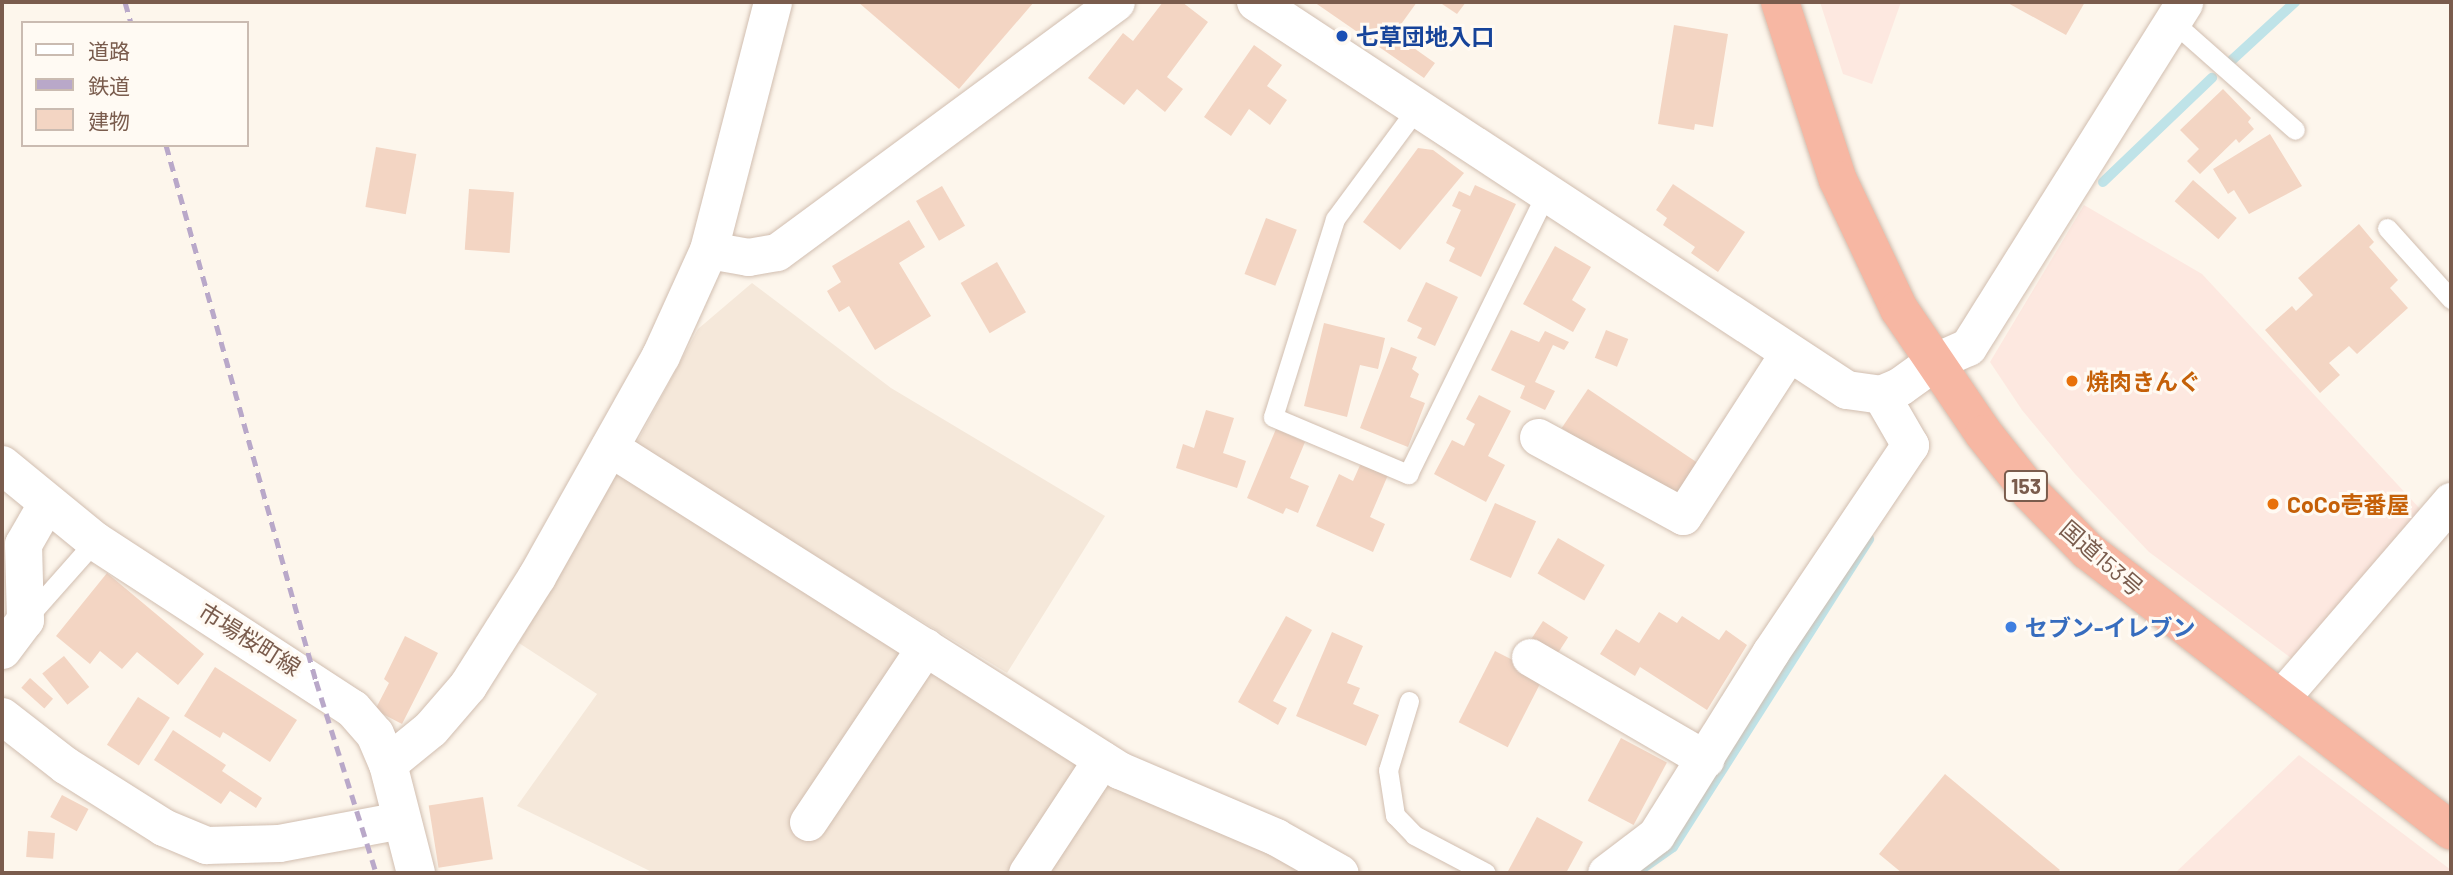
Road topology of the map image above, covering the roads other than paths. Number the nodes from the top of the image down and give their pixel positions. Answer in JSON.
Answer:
{"nodes":[{"id":1,"x":774,"y":2,"type":"edge"},
{"id":2,"x":1116,"y":2,"type":"edge"},
{"id":3,"x":1256,"y":2,"type":"edge"},
{"id":4,"x":1780,"y":2,"type":"edge"},
{"id":5,"x":2178,"y":12,"type":"edge"},
{"id":6,"x":1417,"y":108,"type":"junction"},
{"id":7,"x":2295,"y":130,"type":"dead end"},
{"id":8,"x":1546,"y":193,"type":"junction"},
{"id":9,"x":2387,"y":228,"type":"dead end"},
{"id":10,"x":709,"y":250,"type":"junction"},
{"id":11,"x":2451,"y":299,"type":"edge"},
{"id":12,"x":1787,"y":355,"type":"junction"},
{"id":13,"x":1936,"y":361,"type":"junction"},
{"id":14,"x":1881,"y":395,"type":"junction"},
{"id":15,"x":1538,"y":437,"type":"dead end"},
{"id":16,"x":609,"y":447,"type":"junction"},
{"id":17,"x":2,"y":465,"type":"edge"},
{"id":18,"x":2451,"y":501,"type":"edge"},
{"id":19,"x":46,"y":504,"type":"junction"},
{"id":20,"x":95,"y":541,"type":"junction"},
{"id":21,"x":25,"y":620,"type":"junction"},
{"id":22,"x":925,"y":647,"type":"junction"},
{"id":23,"x":2,"y":650,"type":"edge"},
{"id":24,"x":1530,"y":657,"type":"dead end"},
{"id":25,"x":2280,"y":699,"type":"junction"},
{"id":26,"x":1409,"y":701,"type":"dead end"},
{"id":27,"x":2,"y":716,"type":"edge"},
{"id":28,"x":1102,"y":759,"type":"junction"},
{"id":29,"x":1705,"y":759,"type":"junction"},
{"id":30,"x":388,"y":764,"type":"junction"},
{"id":31,"x":401,"y":820,"type":"junction"},
{"id":32,"x":808,"y":822,"type":"dead end"},
{"id":33,"x":2451,"y":831,"type":"edge"},
{"id":34,"x":416,"y":873,"type":"edge"},
{"id":35,"x":1027,"y":873,"type":"edge"},
{"id":36,"x":1340,"y":873,"type":"edge"},
{"id":37,"x":1486,"y":873,"type":"edge"},
{"id":38,"x":1606,"y":873,"type":"edge"}],
"edges":[{"from":1,"to":10,"type":"street"},
{"from":2,"to":10,"type":"street"},
{"from":3,"to":6,"type":"street"},
{"from":4,"to":13,"type":"highway","name":"国道153号","number":"153"},
{"from":5,"to":7,"type":"lane"},
{"from":5,"to":13,"type":"street"},
{"from":6,"to":8,"type":"street"},
{"from":6,"to":8,"type":"lane"},
{"from":8,"to":12,"type":"street"},
{"from":9,"to":11,"type":"lane"},
{"from":10,"to":16,"type":"street"},
{"from":12,"to":14,"type":"street"},
{"from":12,"to":15,"type":"street"},
{"from":13,"to":14,"type":"street"},
{"from":13,"to":25,"type":"highway","name":"国道153号","number":"153"},
{"from":14,"to":29,"type":"street"},
{"from":16,"to":22,"type":"street"},
{"from":16,"to":30,"type":"street"},
{"from":17,"to":19,"type":"street","name":"市場桜町線"},
{"from":18,"to":25,"type":"street"},
{"from":19,"to":20,"type":"street","name":"市場桜町線"},
{"from":19,"to":21,"type":"street"},
{"from":20,"to":21,"type":"lane"},
{"from":20,"to":30,"type":"street","name":"市場桜町線"},
{"from":21,"to":23,"type":"street"},
{"from":22,"to":28,"type":"street"},
{"from":22,"to":32,"type":"street"},
{"from":24,"to":29,"type":"street"},
{"from":25,"to":33,"type":"highway","name":"国道153号","number":"153"},
{"from":26,"to":37,"type":"lane"},
{"from":27,"to":31,"type":"street"},
{"from":28,"to":35,"type":"street"},
{"from":28,"to":36,"type":"street"},
{"from":29,"to":38,"type":"street"},
{"from":30,"to":31,"type":"street","name":"市場桜町線"},
{"from":31,"to":34,"type":"street","name":"市場桜町線"}]}
